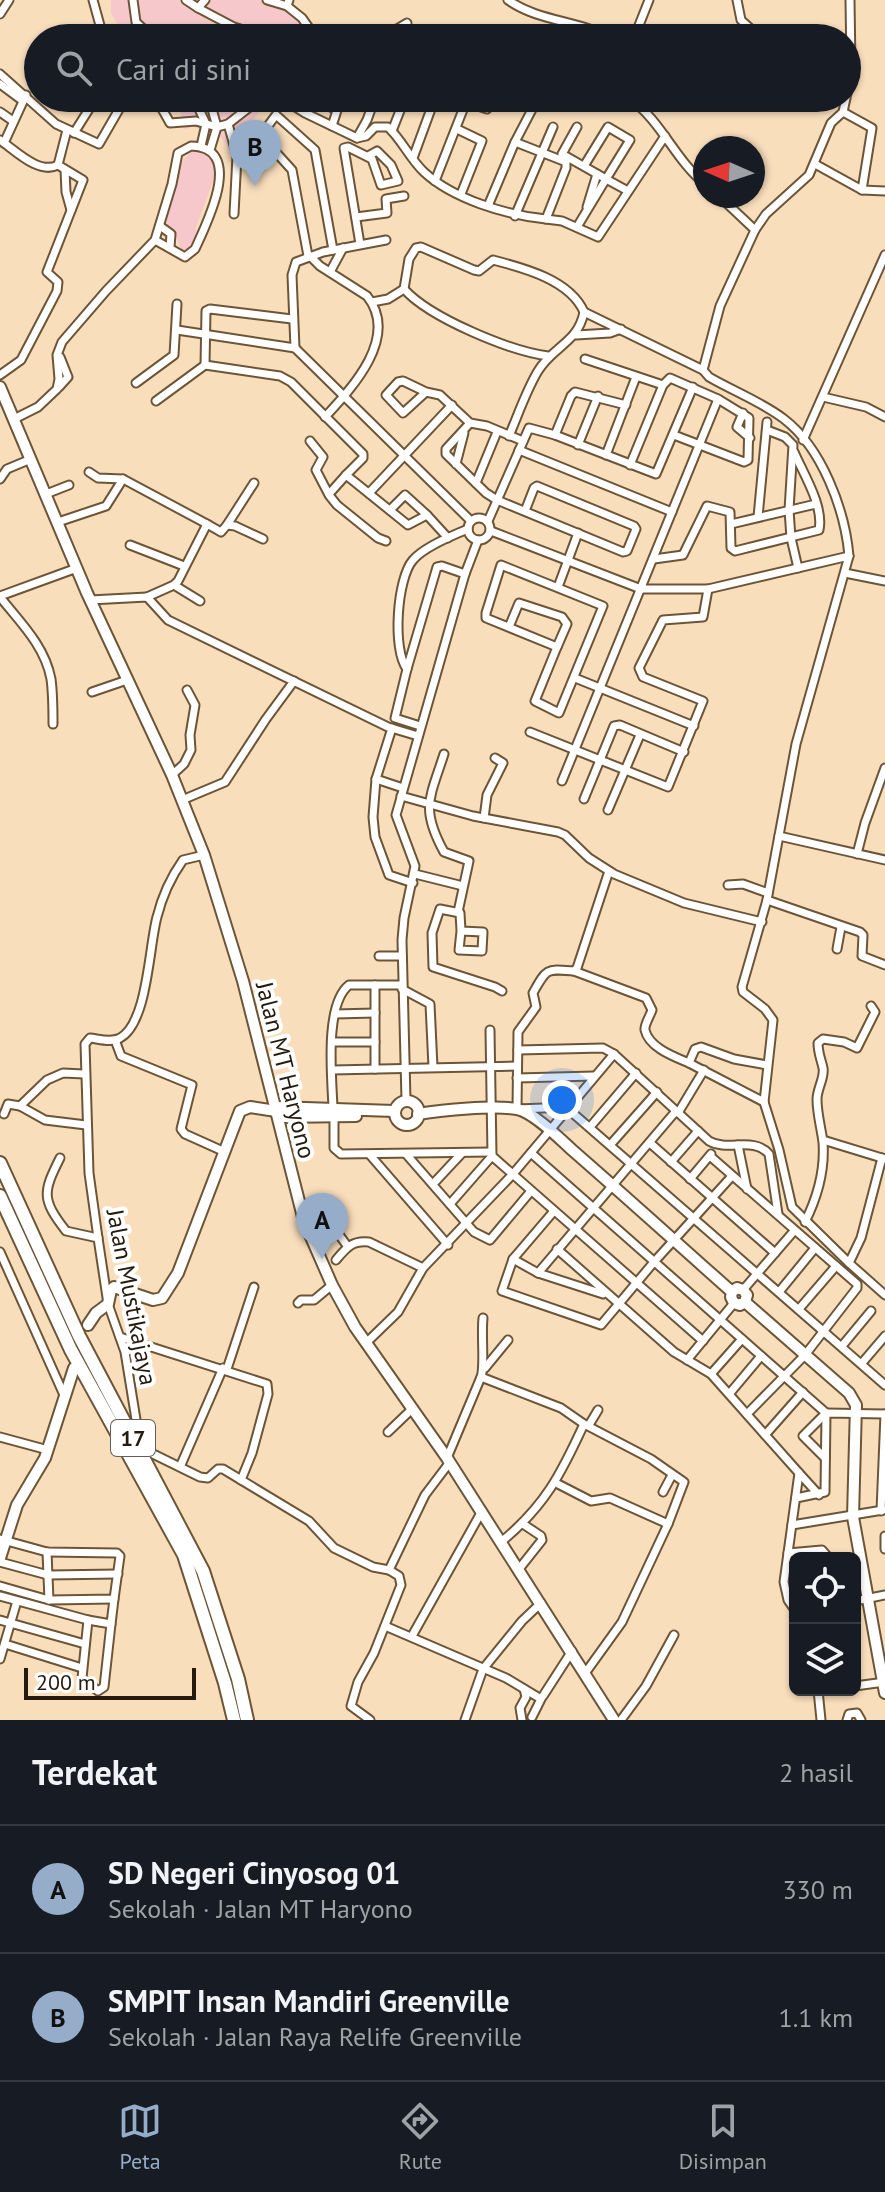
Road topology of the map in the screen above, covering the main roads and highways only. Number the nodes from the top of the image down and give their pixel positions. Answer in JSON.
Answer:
{"nodes":[{"id":1,"x":0,"y":1163,"type":"edge"},
{"id":2,"x":0,"y":1196,"type":"edge"},
{"id":3,"x":234,"y":1720,"type":"edge"},
{"id":4,"x":247,"y":1720,"type":"edge"}],
"edges":[{"from":1,"to":4,"type":"highway","number":"17"},
{"from":2,"to":3,"type":"highway","number":"17"}]}
